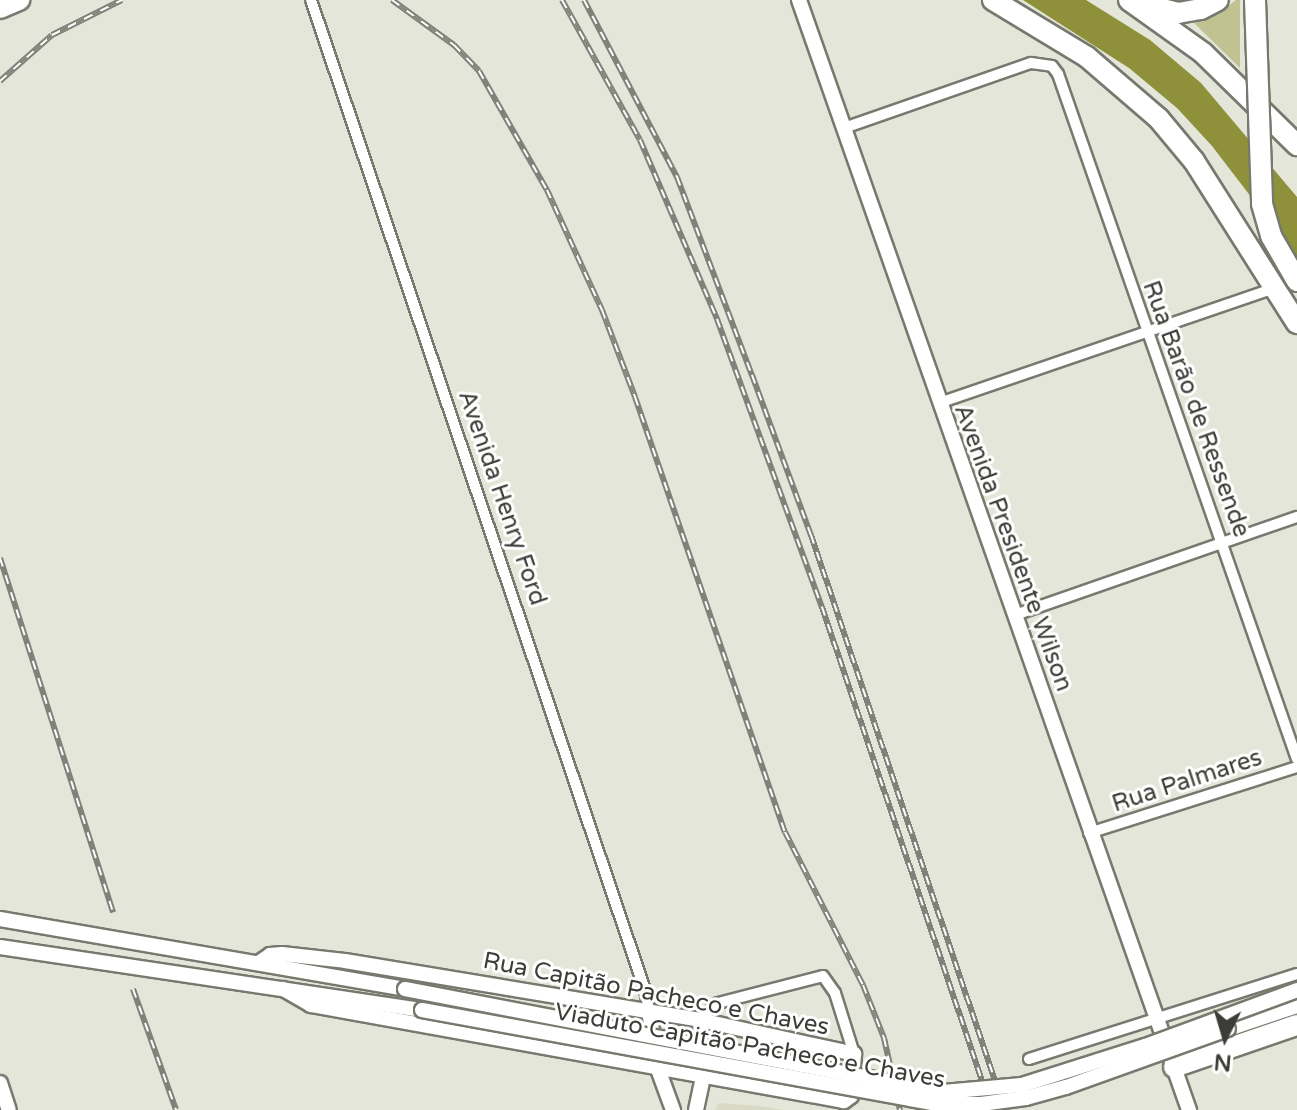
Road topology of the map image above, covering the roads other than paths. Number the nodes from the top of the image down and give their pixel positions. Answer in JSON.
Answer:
{"nodes":[{"id":1,"x":19,"y":0,"type":"edge"},
{"id":2,"x":311,"y":0,"type":"edge"},
{"id":3,"x":799,"y":0,"type":"edge"},
{"id":4,"x":993,"y":0,"type":"edge"},
{"id":5,"x":1132,"y":0,"type":"edge"},
{"id":6,"x":1218,"y":0,"type":"edge"},
{"id":7,"x":1255,"y":0,"type":"edge"},
{"id":8,"x":0,"y":8,"type":"edge"},
{"id":9,"x":844,"y":128,"type":"junction"},
{"id":10,"x":1293,"y":140,"type":"edge"},
{"id":11,"x":1297,"y":281,"type":"edge"},
{"id":12,"x":1275,"y":288,"type":"junction"},
{"id":13,"x":1297,"y":323,"type":"edge"},
{"id":14,"x":1147,"y":332,"type":"junction"},
{"id":15,"x":939,"y":403,"type":"junction"},
{"id":16,"x":1297,"y":517,"type":"edge"},
{"id":17,"x":1222,"y":542,"type":"junction"},
{"id":18,"x":1015,"y":615,"type":"junction"},
{"id":19,"x":1297,"y":759,"type":"edge"},
{"id":20,"x":1297,"y":767,"type":"edge"},
{"id":21,"x":1089,"y":833,"type":"junction"},
{"id":22,"x":0,"y":919,"type":"edge"},
{"id":23,"x":107,"y":936,"type":"junction"},
{"id":24,"x":0,"y":947,"type":"edge"},
{"id":25,"x":96,"y":961,"type":"junction"},
{"id":26,"x":345,"y":961,"type":"junction"},
{"id":27,"x":310,"y":963,"type":"junction"},
{"id":28,"x":1297,"y":974,"type":"edge"},
{"id":29,"x":276,"y":988,"type":"junction"},
{"id":30,"x":405,"y":988,"type":"junction"},
{"id":31,"x":1297,"y":990,"type":"edge"},
{"id":32,"x":1297,"y":1006,"type":"edge"},
{"id":33,"x":422,"y":1010,"type":"joint"},
{"id":34,"x":649,"y":1011,"type":"junction"},
{"id":35,"x":700,"y":1020,"type":"junction"},
{"id":36,"x":1157,"y":1020,"type":"junction"},
{"id":37,"x":1297,"y":1025,"type":"edge"},
{"id":38,"x":854,"y":1054,"type":"junction"},
{"id":39,"x":1029,"y":1059,"type":"dead end"},
{"id":40,"x":1174,"y":1067,"type":"junction"},
{"id":41,"x":658,"y":1069,"type":"junction"},
{"id":42,"x":703,"y":1076,"type":"junction"},
{"id":43,"x":0,"y":1083,"type":"edge"},
{"id":44,"x":9,"y":1110,"type":"edge"},
{"id":45,"x":673,"y":1110,"type":"edge"},
{"id":46,"x":696,"y":1110,"type":"edge"},
{"id":47,"x":1189,"y":1110,"type":"edge"}],
"edges":[{"from":1,"to":8,"type":"highway"},
{"from":2,"to":34,"type":"street","name":"Avenida Henry Ford"},
{"from":3,"to":9,"type":"main road","name":"Avenida Presidente Wilson"},
{"from":4,"to":12,"type":"highway"},
{"from":5,"to":6,"type":"highway"},
{"from":5,"to":10,"type":"highway"},
{"from":7,"to":11,"type":"highway","bridge":true},
{"from":9,"to":14,"type":"street","name":"Rua Barão de Ressende"},
{"from":9,"to":15,"type":"main road","name":"Avenida Presidente Wilson"},
{"from":12,"to":13,"type":"highway"},
{"from":12,"to":14,"type":"street"},
{"from":14,"to":15,"type":"street"},
{"from":14,"to":17,"type":"street","name":"Rua Barão de Ressende"},
{"from":15,"to":18,"type":"main road","name":"Avenida Presidente Wilson"},
{"from":16,"to":17,"type":"street"},
{"from":17,"to":18,"type":"street"},
{"from":17,"to":19,"type":"street","name":"Rua Barão de Ressende"},
{"from":18,"to":21,"type":"main road","name":"Avenida Presidente Wilson"},
{"from":20,"to":21,"type":"street","name":"Rua Palmares"},
{"from":21,"to":36,"type":"main road","name":"Avenida Presidente Wilson"},
{"from":22,"to":23,"type":"main road","name":"Rua Capitão Pacheco e Chaves"},
{"from":23,"to":25,"type":"main road"},
{"from":23,"to":27,"type":"main road","name":"Rua Capitão Pacheco e Chaves"},
{"from":24,"to":25,"type":"main road","name":"Rua Capitão Pacheco e Chaves"},
{"from":25,"to":29,"type":"main road","name":"Rua Capitão Pacheco e Chaves"},
{"from":26,"to":27,"type":"main road","name":"Rua Capitão Pacheco e Chaves"},
{"from":26,"to":30,"type":"main road"},
{"from":26,"to":34,"type":"main road","name":"Rua Capitão Pacheco e Chaves"},
{"from":27,"to":29,"type":"main road"},
{"from":27,"to":30,"type":"main road","name":"Rua Capitão Pacheco e Chaves"},
{"from":28,"to":36,"type":"street"},
{"from":29,"to":33,"type":"main road","name":"Rua Capitão Pacheco e Chaves"},
{"from":29,"to":41,"type":"main road","name":"Rua Capitão Pacheco e Chaves"},
{"from":30,"to":31,"type":"main road","name":"Viaduto Capitão Pacheco e Chaves","bridge":true},
{"from":32,"to":33,"type":"main road","name":"Viaduto Capitão Pacheco e Chaves","bridge":true},
{"from":34,"to":35,"type":"main road","name":"Rua Capitão Pacheco e Chaves"},
{"from":34,"to":41,"type":"main road"},
{"from":35,"to":38,"type":"main road","name":"Rua Capitão Pacheco e Chaves"},
{"from":35,"to":38,"type":"street"},
{"from":35,"to":42,"type":"main road"},
{"from":36,"to":39,"type":"street"},
{"from":36,"to":40,"type":"main road","name":"Avenida Presidente Wilson"},
{"from":37,"to":40,"type":"highway"},
{"from":38,"to":42,"type":"main road","name":"Rua Capitão Pacheco e Chaves"},
{"from":40,"to":47,"type":"main road","name":"Avenida Presidente Wilson"},
{"from":41,"to":42,"type":"main road","name":"Rua Capitão Pacheco e Chaves"},
{"from":41,"to":45,"type":"main road"},
{"from":42,"to":46,"type":"main road"},
{"from":43,"to":44,"type":"main road"}]}
